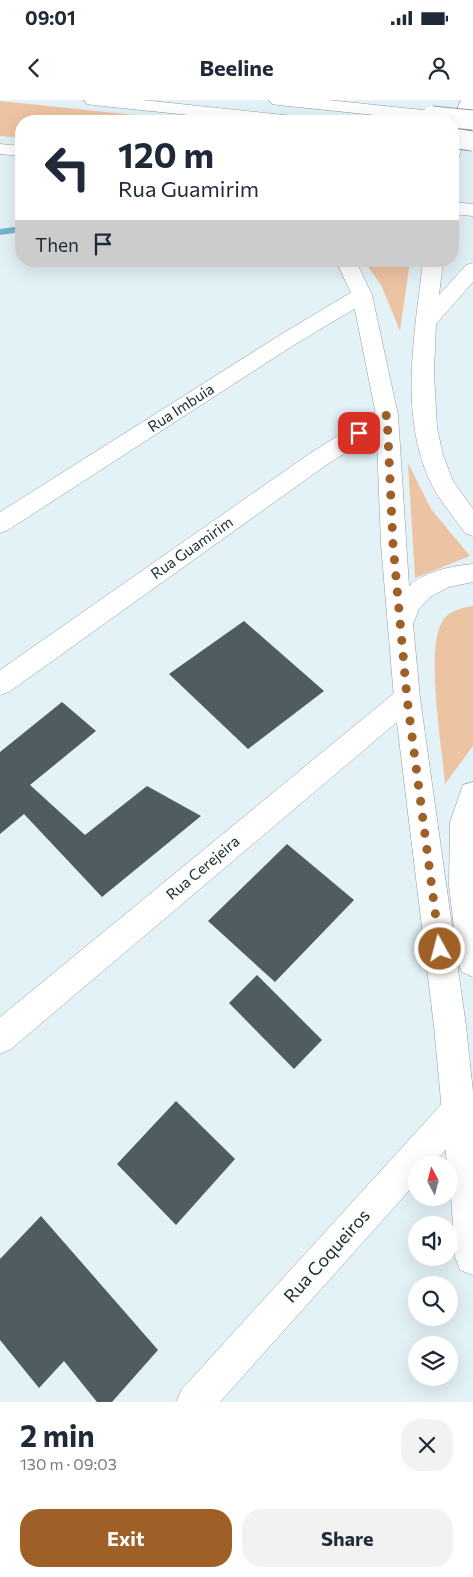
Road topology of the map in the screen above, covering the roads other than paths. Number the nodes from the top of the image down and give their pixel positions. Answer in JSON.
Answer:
{"nodes":[{"id":1,"x":93,"y":100,"type":"edge"},
{"id":2,"x":278,"y":100,"type":"edge"},
{"id":3,"x":470,"y":100,"type":"edge"},
{"id":4,"x":236,"y":115,"type":"edge"},
{"id":5,"x":422,"y":115,"type":"edge"},
{"id":6,"x":461,"y":129,"type":"edge"},
{"id":7,"x":473,"y":141,"type":"edge"},
{"id":8,"x":0,"y":149,"type":"edge"},
{"id":9,"x":15,"y":150,"type":"edge"},
{"id":10,"x":459,"y":209,"type":"edge"},
{"id":11,"x":473,"y":210,"type":"edge"},
{"id":12,"x":349,"y":267,"type":"edge"},
{"id":13,"x":432,"y":267,"type":"edge"},
{"id":14,"x":473,"y":269,"type":"edge"},
{"id":15,"x":362,"y":295,"type":"junction"},
{"id":16,"x":427,"y":322,"type":"junction"},
{"id":17,"x":387,"y":415,"type":"junction"},
{"id":18,"x":0,"y":524,"type":"edge"},
{"id":19,"x":473,"y":527,"type":"edge"},
{"id":20,"x":473,"y":572,"type":"edge"},
{"id":21,"x":400,"y":625,"type":"junction"},
{"id":22,"x":0,"y":684,"type":"edge"},
{"id":23,"x":407,"y":698,"type":"junction"},
{"id":24,"x":473,"y":794,"type":"edge"},
{"id":25,"x":473,"y":962,"type":"edge"},
{"id":26,"x":0,"y":1038,"type":"edge"},
{"id":27,"x":459,"y":1110,"type":"junction"},
{"id":28,"x":473,"y":1257,"type":"edge"},
{"id":29,"x":195,"y":1402,"type":"edge"}],
"edges":[{"from":1,"to":4,"type":"main road"},
{"from":2,"to":5,"type":"main road","bridge":true},
{"from":3,"to":6,"type":"main road"},
{"from":6,"to":7,"type":"main road","bridge":true},
{"from":8,"to":9,"type":"main road"},
{"from":10,"to":11,"type":"main road"},
{"from":12,"to":15,"type":"main road"},
{"from":13,"to":16,"type":"main road"},
{"from":14,"to":16,"type":"main road"},
{"from":15,"to":17,"type":"main road"},
{"from":15,"to":18,"type":"main road","name":"Rua Imbuia"},
{"from":16,"to":19,"type":"main road"},
{"from":17,"to":21,"type":"main road"},
{"from":17,"to":22,"type":"main road","name":"Rua Guamirim"},
{"from":20,"to":21,"type":"main road"},
{"from":21,"to":23,"type":"main road"},
{"from":23,"to":26,"type":"main road","name":"Rua Cerejeira"},
{"from":23,"to":27,"type":"main road"},
{"from":24,"to":25,"type":"main road"},
{"from":27,"to":28,"type":"main road"},
{"from":27,"to":29,"type":"main road","name":"Rua Coqueiros"}]}
